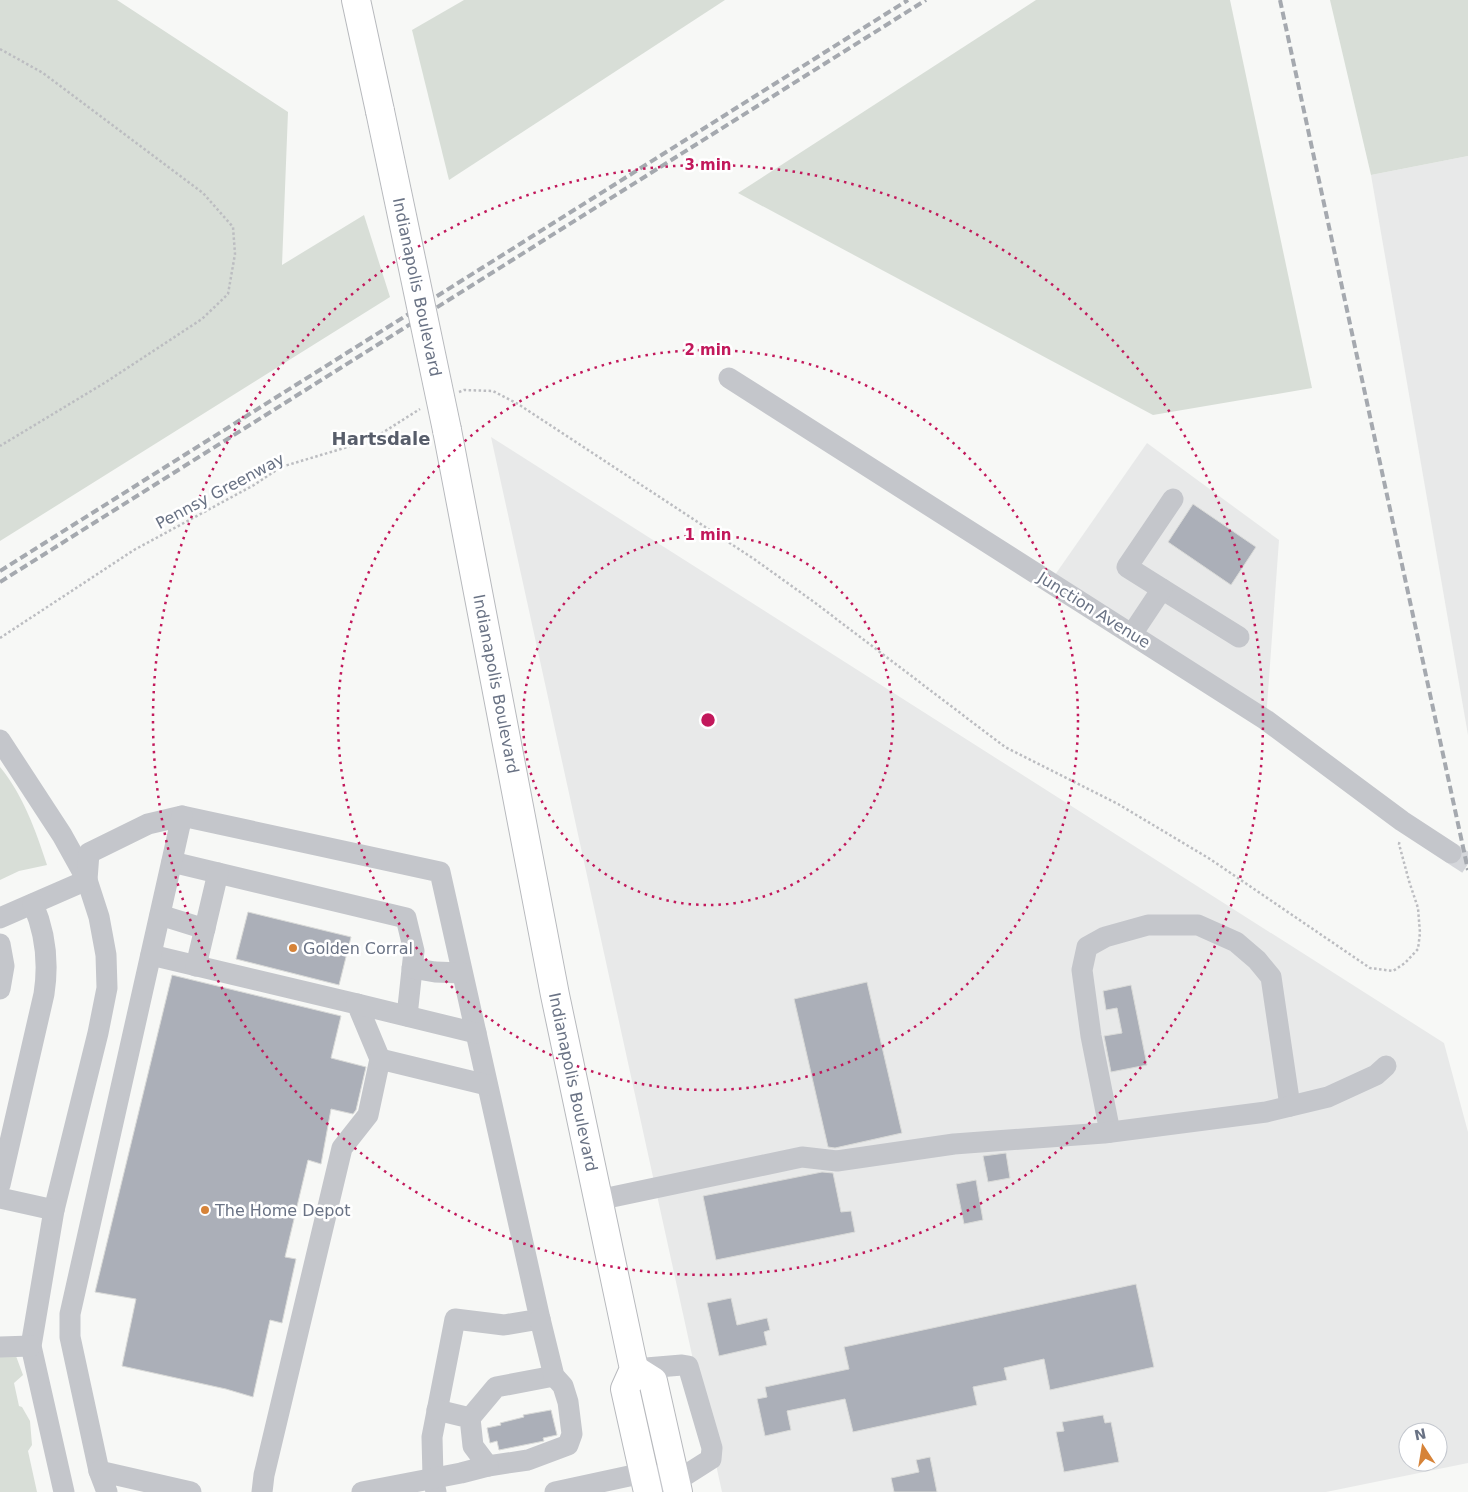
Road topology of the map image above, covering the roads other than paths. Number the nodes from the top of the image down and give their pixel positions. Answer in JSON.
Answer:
{"nodes":[{"id":1,"x":356,"y":0,"type":"edge"},
{"id":2,"x":729,"y":378,"type":"dead end"},
{"id":3,"x":1173,"y":500,"type":"dead end"},
{"id":4,"x":1162,"y":588,"type":"junction"},
{"id":5,"x":1132,"y":634,"type":"junction"},
{"id":6,"x":1239,"y":636,"type":"dead end"},
{"id":7,"x":0,"y":740,"type":"edge"},
{"id":8,"x":182,"y":816,"type":"junction"},
{"id":9,"x":1451,"y":853,"type":"tunnel mouth"},
{"id":10,"x":172,"y":862,"type":"junction"},
{"id":11,"x":218,"y":873,"type":"junction"},
{"id":12,"x":87,"y":880,"type":"junction"},
{"id":13,"x":33,"y":904,"type":"junction"},
{"id":14,"x":160,"y":914,"type":"junction"},
{"id":15,"x":0,"y":918,"type":"edge"},
{"id":16,"x":205,"y":929,"type":"junction"},
{"id":17,"x":0,"y":944,"type":"edge"},
{"id":18,"x":151,"y":955,"type":"junction"},
{"id":19,"x":196,"y":966,"type":"junction"},
{"id":20,"x":412,"y":968,"type":"junction"},
{"id":21,"x":462,"y":973,"type":"junction"},
{"id":22,"x":0,"y":989,"type":"edge"},
{"id":23,"x":357,"y":1004,"type":"junction"},
{"id":24,"x":407,"y":1016,"type":"junction"},
{"id":25,"x":476,"y":1033,"type":"junction"},
{"id":26,"x":380,"y":1059,"type":"junction"},
{"id":27,"x":1386,"y":1066,"type":"dead end"},
{"id":28,"x":488,"y":1085,"type":"junction"},
{"id":29,"x":1290,"y":1106,"type":"junction"},
{"id":30,"x":1110,"y":1132,"type":"junction"},
{"id":31,"x":0,"y":1184,"type":"edge"},
{"id":32,"x":0,"y":1198,"type":"edge"},
{"id":33,"x":598,"y":1200,"type":"junction"},
{"id":34,"x":54,"y":1210,"type":"junction"},
{"id":35,"x":540,"y":1319,"type":"junction"},
{"id":36,"x":31,"y":1346,"type":"junction"},
{"id":37,"x":0,"y":1347,"type":"edge"},
{"id":38,"x":634,"y":1369,"type":"junction"},
{"id":39,"x":554,"y":1376,"type":"junction"},
{"id":40,"x":437,"y":1410,"type":"junction"},
{"id":41,"x":470,"y":1418,"type":"junction"},
{"id":42,"x":488,"y":1466,"type":"junction"},
{"id":43,"x":99,"y":1471,"type":"junction"},
{"id":44,"x":434,"y":1485,"type":"edge"},
{"id":45,"x":661,"y":1486,"type":"edge"},
{"id":46,"x":64,"y":1492,"type":"edge"},
{"id":47,"x":107,"y":1492,"type":"edge"},
{"id":48,"x":191,"y":1492,"type":"edge"},
{"id":49,"x":262,"y":1492,"type":"edge"},
{"id":50,"x":362,"y":1492,"type":"edge"},
{"id":51,"x":555,"y":1492,"type":"edge"}],
"edges":[{"from":1,"to":33,"type":"highway","name":"Indianapolis Boulevard","bridge":true},
{"from":2,"to":5,"type":"street","name":"Junction Avenue"},
{"from":3,"to":4,"type":"street"},
{"from":4,"to":5,"type":"street"},
{"from":4,"to":6,"type":"street"},
{"from":5,"to":9,"type":"street","name":"Junction Avenue"},
{"from":7,"to":12,"type":"street"},
{"from":8,"to":10,"type":"street"},
{"from":8,"to":12,"type":"street"},
{"from":8,"to":21,"type":"street"},
{"from":10,"to":11,"type":"street"},
{"from":10,"to":14,"type":"street"},
{"from":11,"to":16,"type":"street"},
{"from":11,"to":20,"type":"street"},
{"from":12,"to":13,"type":"street"},
{"from":12,"to":34,"type":"street"},
{"from":13,"to":15,"type":"street"},
{"from":13,"to":31,"type":"street"},
{"from":14,"to":16,"type":"street"},
{"from":14,"to":18,"type":"street"},
{"from":16,"to":19,"type":"street"},
{"from":17,"to":22,"type":"street"},
{"from":18,"to":19,"type":"street"},
{"from":18,"to":43,"type":"street"},
{"from":19,"to":23,"type":"street"},
{"from":20,"to":21,"type":"street"},
{"from":20,"to":24,"type":"street"},
{"from":21,"to":25,"type":"street"},
{"from":23,"to":24,"type":"street"},
{"from":23,"to":26,"type":"street"},
{"from":24,"to":25,"type":"street"},
{"from":25,"to":28,"type":"street"},
{"from":26,"to":28,"type":"street"},
{"from":26,"to":49,"type":"street"},
{"from":27,"to":29,"type":"street"},
{"from":28,"to":35,"type":"street"},
{"from":29,"to":30,"type":"street"},
{"from":29,"to":30,"type":"street"},
{"from":30,"to":33,"type":"street"},
{"from":32,"to":34,"type":"street"},
{"from":33,"to":38,"type":"highway","name":"Indianapolis Boulevard"},
{"from":34,"to":36,"type":"street"},
{"from":35,"to":39,"type":"street"},
{"from":35,"to":40,"type":"street"},
{"from":36,"to":37,"type":"street"},
{"from":36,"to":46,"type":"street"},
{"from":38,"to":45,"type":"highway","name":"Indianapolis Boulevard"},
{"from":38,"to":45,"type":"street"},
{"from":39,"to":41,"type":"street"},
{"from":39,"to":42,"type":"street"},
{"from":40,"to":41,"type":"street"},
{"from":40,"to":44,"type":"street"},
{"from":41,"to":42,"type":"street"},
{"from":42,"to":44,"type":"street"},
{"from":43,"to":47,"type":"street"},
{"from":43,"to":48,"type":"street"},
{"from":44,"to":50,"type":"street"},
{"from":45,"to":51,"type":"street"}]}
